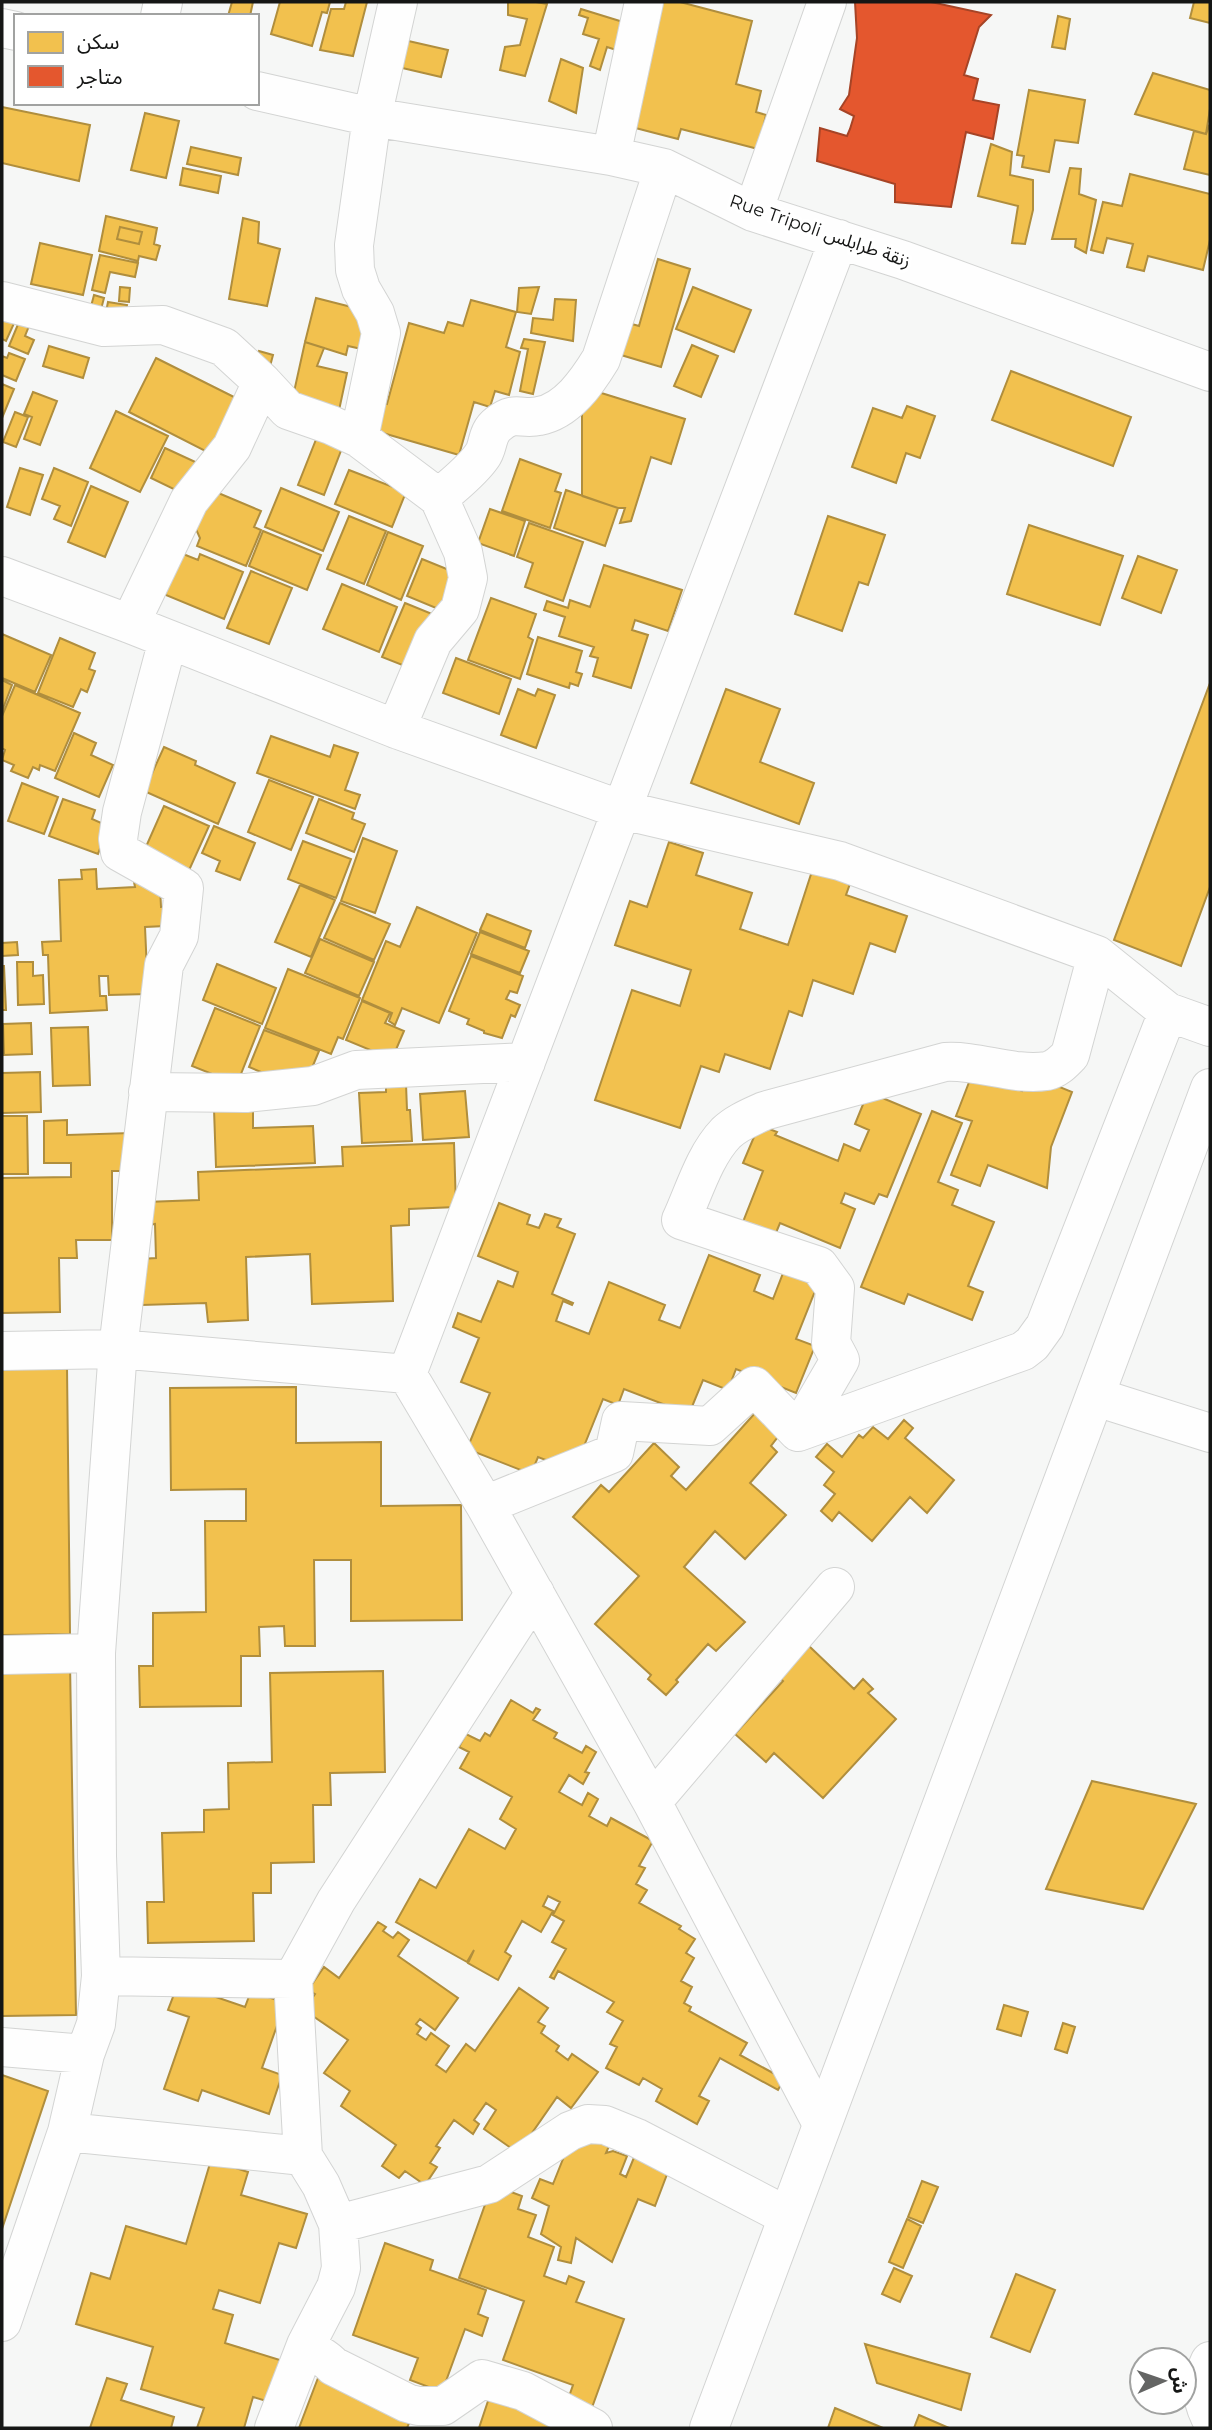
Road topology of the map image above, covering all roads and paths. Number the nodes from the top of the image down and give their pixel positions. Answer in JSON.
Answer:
{"nodes":[{"id":1,"x":398,"y":2,"type":"edge"},
{"id":2,"x":644,"y":2,"type":"edge"},
{"id":3,"x":827,"y":2,"type":"edge"},
{"id":4,"x":259,"y":91,"type":"edge"},
{"id":5,"x":372,"y":117,"type":"junction"},
{"id":6,"x":611,"y":156,"type":"junction"},
{"id":7,"x":664,"y":169,"type":"junction"},
{"id":8,"x":753,"y":212,"type":"junction"},
{"id":9,"x":839,"y":239,"type":"junction"},
{"id":10,"x":2,"y":301,"type":"edge"},
{"id":11,"x":1210,"y":372,"type":"edge"},
{"id":12,"x":262,"y":382,"type":"junction"},
{"id":13,"x":359,"y":438,"type":"junction"},
{"id":14,"x":439,"y":498,"type":"junction"},
{"id":15,"x":2,"y":576,"type":"edge"},
{"id":16,"x":130,"y":624,"type":"junction"},
{"id":17,"x":168,"y":640,"type":"junction"},
{"id":18,"x":396,"y":729,"type":"junction"},
{"id":19,"x":622,"y":810,"type":"junction"},
{"id":20,"x":1097,"y":955,"type":"junction"},
{"id":21,"x":1168,"y":1012,"type":"junction"},
{"id":22,"x":1210,"y":1027,"type":"edge"},
{"id":23,"x":526,"y":1062,"type":"junction"},
{"id":24,"x":1210,"y":1088,"type":"edge"},
{"id":25,"x":148,"y":1093,"type":"junction"},
{"id":26,"x":118,"y":1349,"type":"junction"},
{"id":27,"x":2,"y":1350,"type":"edge"},
{"id":28,"x":407,"y":1374,"type":"junction"},
{"id":29,"x":1096,"y":1397,"type":"junction"},
{"id":30,"x":798,"y":1433,"type":"junction"},
{"id":31,"x":1210,"y":1433,"type":"edge"},
{"id":32,"x":485,"y":1505,"type":"junction"},
{"id":33,"x":835,"y":1587,"type":"dead end"},
{"id":34,"x":535,"y":1593,"type":"junction"},
{"id":35,"x":96,"y":1653,"type":"junction"},
{"id":36,"x":2,"y":1655,"type":"edge"},
{"id":37,"x":652,"y":1802,"type":"junction"},
{"id":38,"x":101,"y":1976,"type":"junction"},
{"id":39,"x":293,"y":1979,"type":"junction"},
{"id":40,"x":2,"y":2047,"type":"edge"},
{"id":41,"x":85,"y":2054,"type":"junction"},
{"id":42,"x":822,"y":2124,"type":"junction"},
{"id":43,"x":67,"y":2132,"type":"junction"},
{"id":44,"x":303,"y":2156,"type":"junction"},
{"id":45,"x":787,"y":2216,"type":"junction"},
{"id":46,"x":338,"y":2224,"type":"junction"},
{"id":47,"x":2,"y":2319,"type":"edge"},
{"id":48,"x":306,"y":2345,"type":"junction"},
{"id":49,"x":1210,"y":2361,"type":"edge"},
{"id":50,"x":1210,"y":2417,"type":"edge"},
{"id":51,"x":274,"y":2428,"type":"edge"},
{"id":52,"x":593,"y":2428,"type":"edge"},
{"id":53,"x":709,"y":2428,"type":"edge"}],
"edges":[{"from":1,"to":5,"type":"street"},
{"from":2,"to":6,"type":"street"},
{"from":3,"to":8,"type":"street"},
{"from":4,"to":5,"type":"street","name":"Rue Tripoli زنقة طرابلس"},
{"from":5,"to":6,"type":"street","name":"Rue Tripoli زنقة طرابلس"},
{"from":5,"to":13,"type":"street"},
{"from":6,"to":7,"type":"street","name":"Rue Tripoli زنقة طرابلس"},
{"from":7,"to":8,"type":"street","name":"Rue Tripoli زنقة طرابلس"},
{"from":7,"to":14,"type":"street"},
{"from":8,"to":9,"type":"street","name":"Rue Tripoli زنقة طرابلس"},
{"from":9,"to":11,"type":"street","name":"Rue Tripoli زنقة طرابلس"},
{"from":9,"to":19,"type":"street"},
{"from":10,"to":12,"type":"street"},
{"from":12,"to":13,"type":"street"},
{"from":12,"to":16,"type":"street"},
{"from":13,"to":14,"type":"street"},
{"from":14,"to":18,"type":"street"},
{"from":15,"to":16,"type":"street"},
{"from":16,"to":17,"type":"street"},
{"from":17,"to":18,"type":"street"},
{"from":17,"to":25,"type":"street"},
{"from":18,"to":19,"type":"street"},
{"from":19,"to":20,"type":"street"},
{"from":19,"to":23,"type":"street"},
{"from":20,"to":21,"type":"street"},
{"from":20,"to":30,"type":"street"},
{"from":21,"to":22,"type":"street"},
{"from":21,"to":30,"type":"street"},
{"from":23,"to":25,"type":"street"},
{"from":23,"to":28,"type":"street"},
{"from":24,"to":29,"type":"street"},
{"from":25,"to":26,"type":"street"},
{"from":26,"to":27,"type":"street"},
{"from":26,"to":28,"type":"street"},
{"from":26,"to":35,"type":"street"},
{"from":28,"to":32,"type":"street"},
{"from":29,"to":31,"type":"street"},
{"from":29,"to":42,"type":"street"},
{"from":30,"to":32,"type":"street"},
{"from":32,"to":34,"type":"street"},
{"from":33,"to":37,"type":"street"},
{"from":34,"to":37,"type":"street"},
{"from":34,"to":39,"type":"street"},
{"from":35,"to":36,"type":"street"},
{"from":35,"to":38,"type":"street"},
{"from":37,"to":42,"type":"street"},
{"from":38,"to":39,"type":"street"},
{"from":38,"to":41,"type":"street"},
{"from":39,"to":44,"type":"street"},
{"from":40,"to":41,"type":"street"},
{"from":41,"to":43,"type":"street"},
{"from":42,"to":45,"type":"street"},
{"from":43,"to":44,"type":"street"},
{"from":43,"to":47,"type":"street"},
{"from":44,"to":46,"type":"street"},
{"from":45,"to":46,"type":"street"},
{"from":45,"to":53,"type":"street"},
{"from":46,"to":48,"type":"street"},
{"from":48,"to":51,"type":"street"},
{"from":48,"to":52,"type":"street"},
{"from":49,"to":50,"type":"street"}]}
